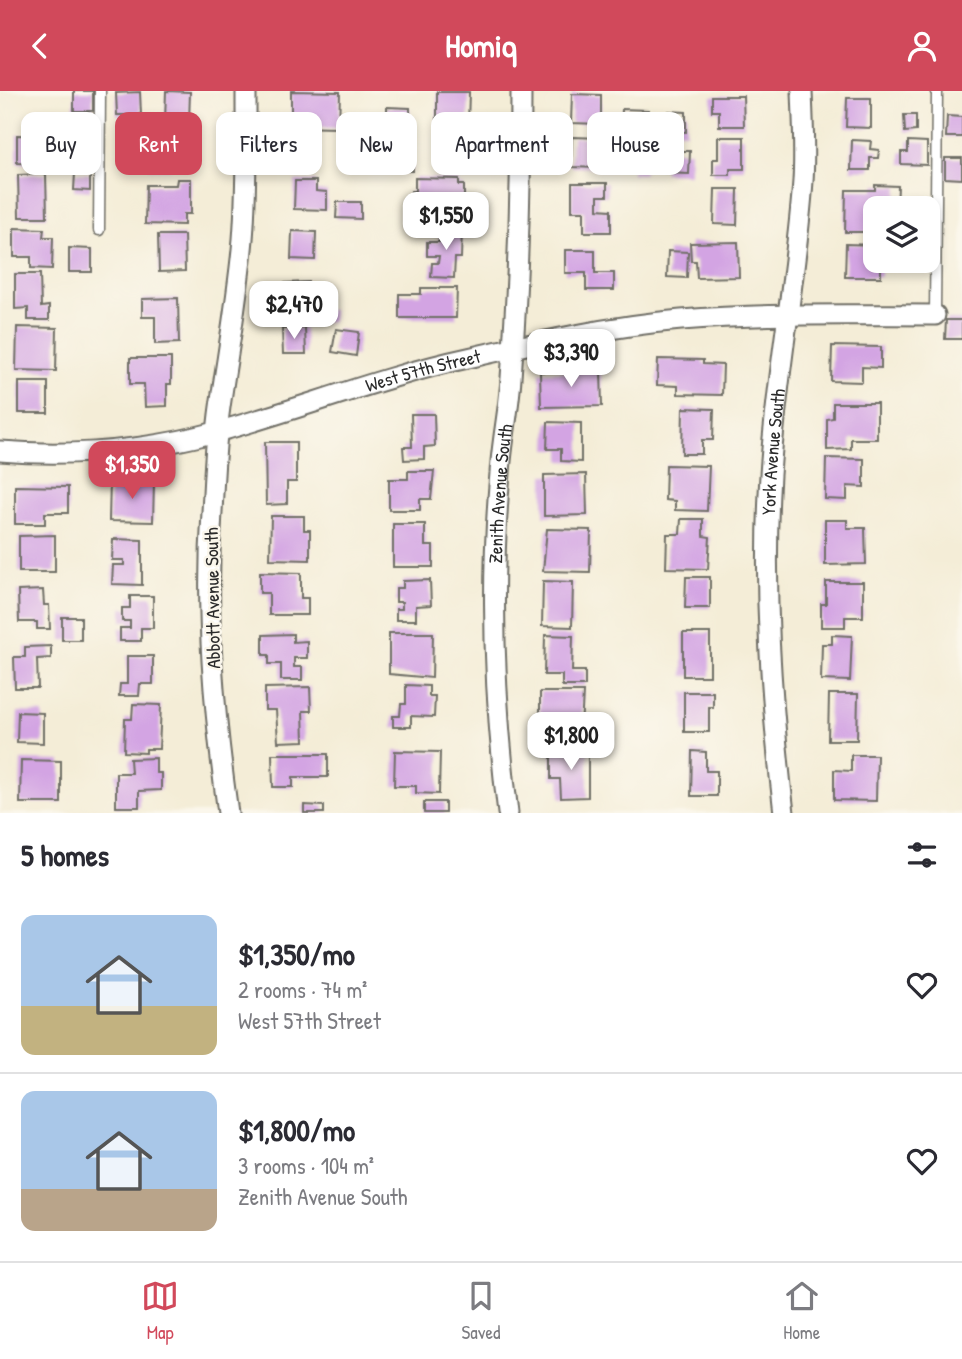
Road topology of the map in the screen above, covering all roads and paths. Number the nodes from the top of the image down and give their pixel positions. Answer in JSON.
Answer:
{"nodes":[{"id":1,"x":100,"y":91,"type":"edge"},
{"id":2,"x":246,"y":91,"type":"edge"},
{"id":3,"x":521,"y":91,"type":"edge"},
{"id":4,"x":803,"y":91,"type":"edge"},
{"id":5,"x":937,"y":91,"type":"edge"},
{"id":6,"x":99,"y":230,"type":"dead end"},
{"id":7,"x":788,"y":315,"type":"junction"},
{"id":8,"x":935,"y":315,"type":"joint"},
{"id":9,"x":513,"y":348,"type":"junction"},
{"id":10,"x":218,"y":431,"type":"junction"},
{"id":11,"x":0,"y":451,"type":"edge"},
{"id":12,"x":228,"y":813,"type":"edge"},
{"id":13,"x":508,"y":813,"type":"edge"},
{"id":14,"x":784,"y":813,"type":"edge"}],
"edges":[{"from":1,"to":6,"type":"lane"},
{"from":2,"to":10,"type":"street","name":"Abbott Avenue South"},
{"from":3,"to":9,"type":"street","name":"Zenith Avenue South"},
{"from":4,"to":7,"type":"street","name":"York Avenue South"},
{"from":5,"to":8,"type":"lane"},
{"from":7,"to":8,"type":"street","name":"West 57th Street"},
{"from":7,"to":9,"type":"street","name":"West 57th Street"},
{"from":7,"to":14,"type":"street","name":"York Avenue South"},
{"from":9,"to":10,"type":"street","name":"West 57th Street"},
{"from":9,"to":13,"type":"street","name":"Zenith Avenue South"},
{"from":10,"to":11,"type":"street","name":"West 57th Street"},
{"from":10,"to":12,"type":"street","name":"Abbott Avenue South"}]}
